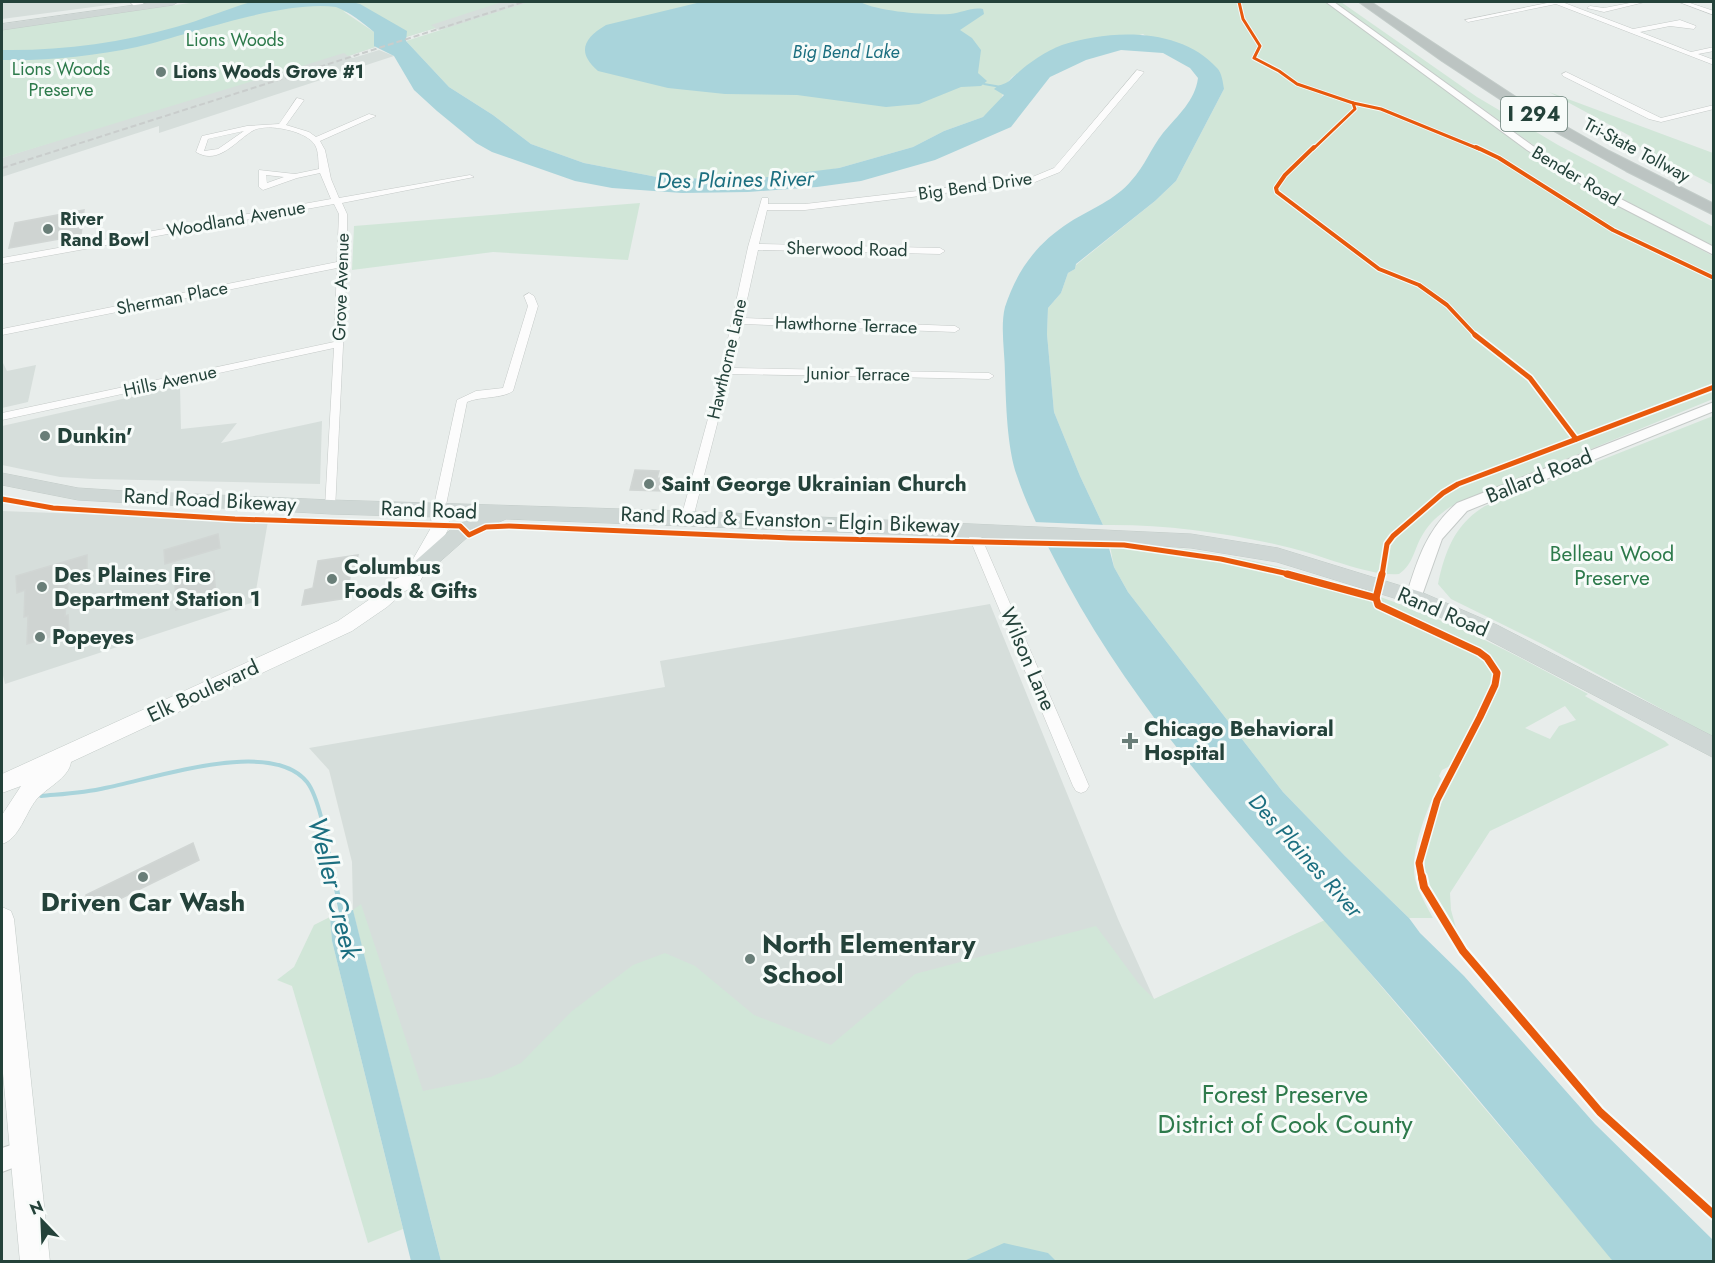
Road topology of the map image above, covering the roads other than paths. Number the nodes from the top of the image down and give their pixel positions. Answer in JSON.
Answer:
{"nodes":[{"id":1,"x":173,"y":2,"type":"edge"},
{"id":2,"x":1330,"y":2,"type":"edge"},
{"id":3,"x":1364,"y":2,"type":"edge"},
{"id":4,"x":1386,"y":2,"type":"edge"},
{"id":5,"x":1558,"y":2,"type":"edge"},
{"id":6,"x":1574,"y":2,"type":"edge"},
{"id":7,"x":1642,"y":2,"type":"edge"},
{"id":8,"x":1682,"y":2,"type":"edge"},
{"id":9,"x":139,"y":3,"type":"edge"},
{"id":10,"x":1713,"y":13,"type":"edge"},
{"id":11,"x":1468,"y":20,"type":"dead end"},
{"id":12,"x":2,"y":24,"type":"edge"},
{"id":13,"x":1670,"y":24,"type":"dead end"},
{"id":14,"x":1635,"y":31,"type":"junction"},
{"id":15,"x":1713,"y":49,"type":"edge"},
{"id":16,"x":1691,"y":54,"type":"junction"},
{"id":17,"x":1713,"y":63,"type":"edge"},
{"id":18,"x":1140,"y":72,"type":"dead end"},
{"id":19,"x":1566,"y":74,"type":"dead end"},
{"id":20,"x":1502,"y":79,"type":"dead end"},
{"id":21,"x":300,"y":100,"type":"dead end"},
{"id":22,"x":1713,"y":107,"type":"edge"},
{"id":23,"x":372,"y":116,"type":"dead end"},
{"id":24,"x":282,"y":126,"type":"junction"},
{"id":25,"x":252,"y":128,"type":"junction"},
{"id":26,"x":316,"y":140,"type":"junction"},
{"id":27,"x":324,"y":170,"type":"junction"},
{"id":28,"x":295,"y":176,"type":"dead end"},
{"id":29,"x":470,"y":177,"type":"dead end"},
{"id":30,"x":335,"y":201,"type":"junction"},
{"id":31,"x":764,"y":203,"type":"joint"},
{"id":32,"x":1713,"y":210,"type":"edge"},
{"id":33,"x":753,"y":247,"type":"junction"},
{"id":34,"x":940,"y":251,"type":"dead end"},
{"id":35,"x":1713,"y":252,"type":"edge"},
{"id":36,"x":2,"y":261,"type":"edge"},
{"id":37,"x":342,"y":264,"type":"junction"},
{"id":38,"x":529,"y":296,"type":"dead end"},
{"id":39,"x":737,"y":321,"type":"junction"},
{"id":40,"x":955,"y":329,"type":"dead end"},
{"id":41,"x":2,"y":332,"type":"edge"},
{"id":42,"x":339,"y":344,"type":"junction"},
{"id":43,"x":726,"y":371,"type":"junction"},
{"id":44,"x":989,"y":376,"type":"dead end"},
{"id":45,"x":1713,"y":405,"type":"edge"},
{"id":46,"x":2,"y":417,"type":"edge"},
{"id":47,"x":2,"y":479,"type":"edge"},
{"id":48,"x":331,"y":507,"type":"junction"},
{"id":49,"x":439,"y":510,"type":"junction"},
{"id":50,"x":509,"y":512,"type":"junction"},
{"id":51,"x":687,"y":518,"type":"junction"},
{"id":52,"x":973,"y":532,"type":"junction"},
{"id":53,"x":419,"y":569,"type":"junction"},
{"id":54,"x":398,"y":585,"type":"junction"},
{"id":55,"x":1414,"y":597,"type":"junction"},
{"id":56,"x":94,"y":741,"type":"junction"},
{"id":57,"x":1713,"y":748,"type":"edge"},
{"id":58,"x":2,"y":784,"type":"edge"},
{"id":59,"x":1081,"y":786,"type":"dead end"},
{"id":60,"x":2,"y":834,"type":"edge"},
{"id":61,"x":2,"y":919,"type":"edge"},
{"id":62,"x":12,"y":1156,"type":"edge"},
{"id":63,"x":35,"y":1262,"type":"edge"}],
"edges":[{"from":1,"to":9,"type":"main road"},
{"from":2,"to":35,"type":"street","name":"Bender Road"},
{"from":3,"to":32,"type":"highway","name":"Tri-State Tollway","number":"I 294"},
{"from":4,"to":20,"type":"highway","number":"I 294"},
{"from":5,"to":11,"type":"street"},
{"from":5,"to":14,"type":"street"},
{"from":6,"to":7,"type":"street"},
{"from":8,"to":10,"type":"street"},
{"from":9,"to":12,"type":"main road"},
{"from":13,"to":14,"type":"street"},
{"from":14,"to":16,"type":"street"},
{"from":15,"to":16,"type":"street"},
{"from":16,"to":17,"type":"street"},
{"from":18,"to":31,"type":"street","name":"Big Bend Drive"},
{"from":19,"to":22,"type":"street"},
{"from":21,"to":24,"type":"street"},
{"from":23,"to":26,"type":"street"},
{"from":24,"to":25,"type":"street"},
{"from":24,"to":26,"type":"street"},
{"from":25,"to":25,"type":"street"},
{"from":26,"to":27,"type":"street","name":"Grove Avenue"},
{"from":27,"to":28,"type":"street"},
{"from":27,"to":30,"type":"street","name":"Grove Avenue"},
{"from":29,"to":30,"type":"street","name":"Woodland Avenue"},
{"from":30,"to":36,"type":"street","name":"Woodland Avenue"},
{"from":30,"to":37,"type":"street","name":"Grove Avenue"},
{"from":31,"to":33,"type":"street","name":"Hawthorne Lane"},
{"from":33,"to":34,"type":"street","name":"Sherwood Road"},
{"from":33,"to":39,"type":"street","name":"Hawthorne Lane"},
{"from":37,"to":41,"type":"street","name":"Sherman Place"},
{"from":37,"to":42,"type":"street","name":"Grove Avenue"},
{"from":38,"to":49,"type":"street","name":"Elk Boulevard"},
{"from":39,"to":40,"type":"street","name":"Hawthorne Terrace"},
{"from":39,"to":43,"type":"street","name":"Hawthorne Lane"},
{"from":42,"to":46,"type":"street","name":"Hills Avenue"},
{"from":42,"to":48,"type":"street","name":"Grove Avenue"},
{"from":43,"to":44,"type":"street","name":"Junior Terrace"},
{"from":43,"to":51,"type":"street","name":"Hawthorne Lane"},
{"from":45,"to":55,"type":"street","name":"Ballard Road"},
{"from":47,"to":48,"type":"main road","name":"Rand Road"},
{"from":48,"to":49,"type":"main road","name":"Rand Road"},
{"from":49,"to":50,"type":"main road","name":"Rand Road"},
{"from":49,"to":53,"type":"main road","name":"Elk Boulevard"},
{"from":49,"to":54,"type":"main road","name":"Elk Boulevard"},
{"from":50,"to":51,"type":"main road","name":"Rand Road"},
{"from":50,"to":53,"type":"main road"},
{"from":51,"to":52,"type":"main road","name":"Rand Road"},
{"from":52,"to":55,"type":"main road","name":"Rand Road"},
{"from":52,"to":59,"type":"street","name":"Wilson Lane"},
{"from":53,"to":54,"type":"main road","name":"Elk Boulevard"},
{"from":54,"to":56,"type":"main road","name":"Elk Boulevard"},
{"from":55,"to":57,"type":"main road","name":"Rand Road"},
{"from":56,"to":58,"type":"main road","name":"Elk Boulevard"},
{"from":56,"to":60,"type":"main road"},
{"from":61,"to":62,"type":"main road"},
{"from":62,"to":63,"type":"main road"}]}
